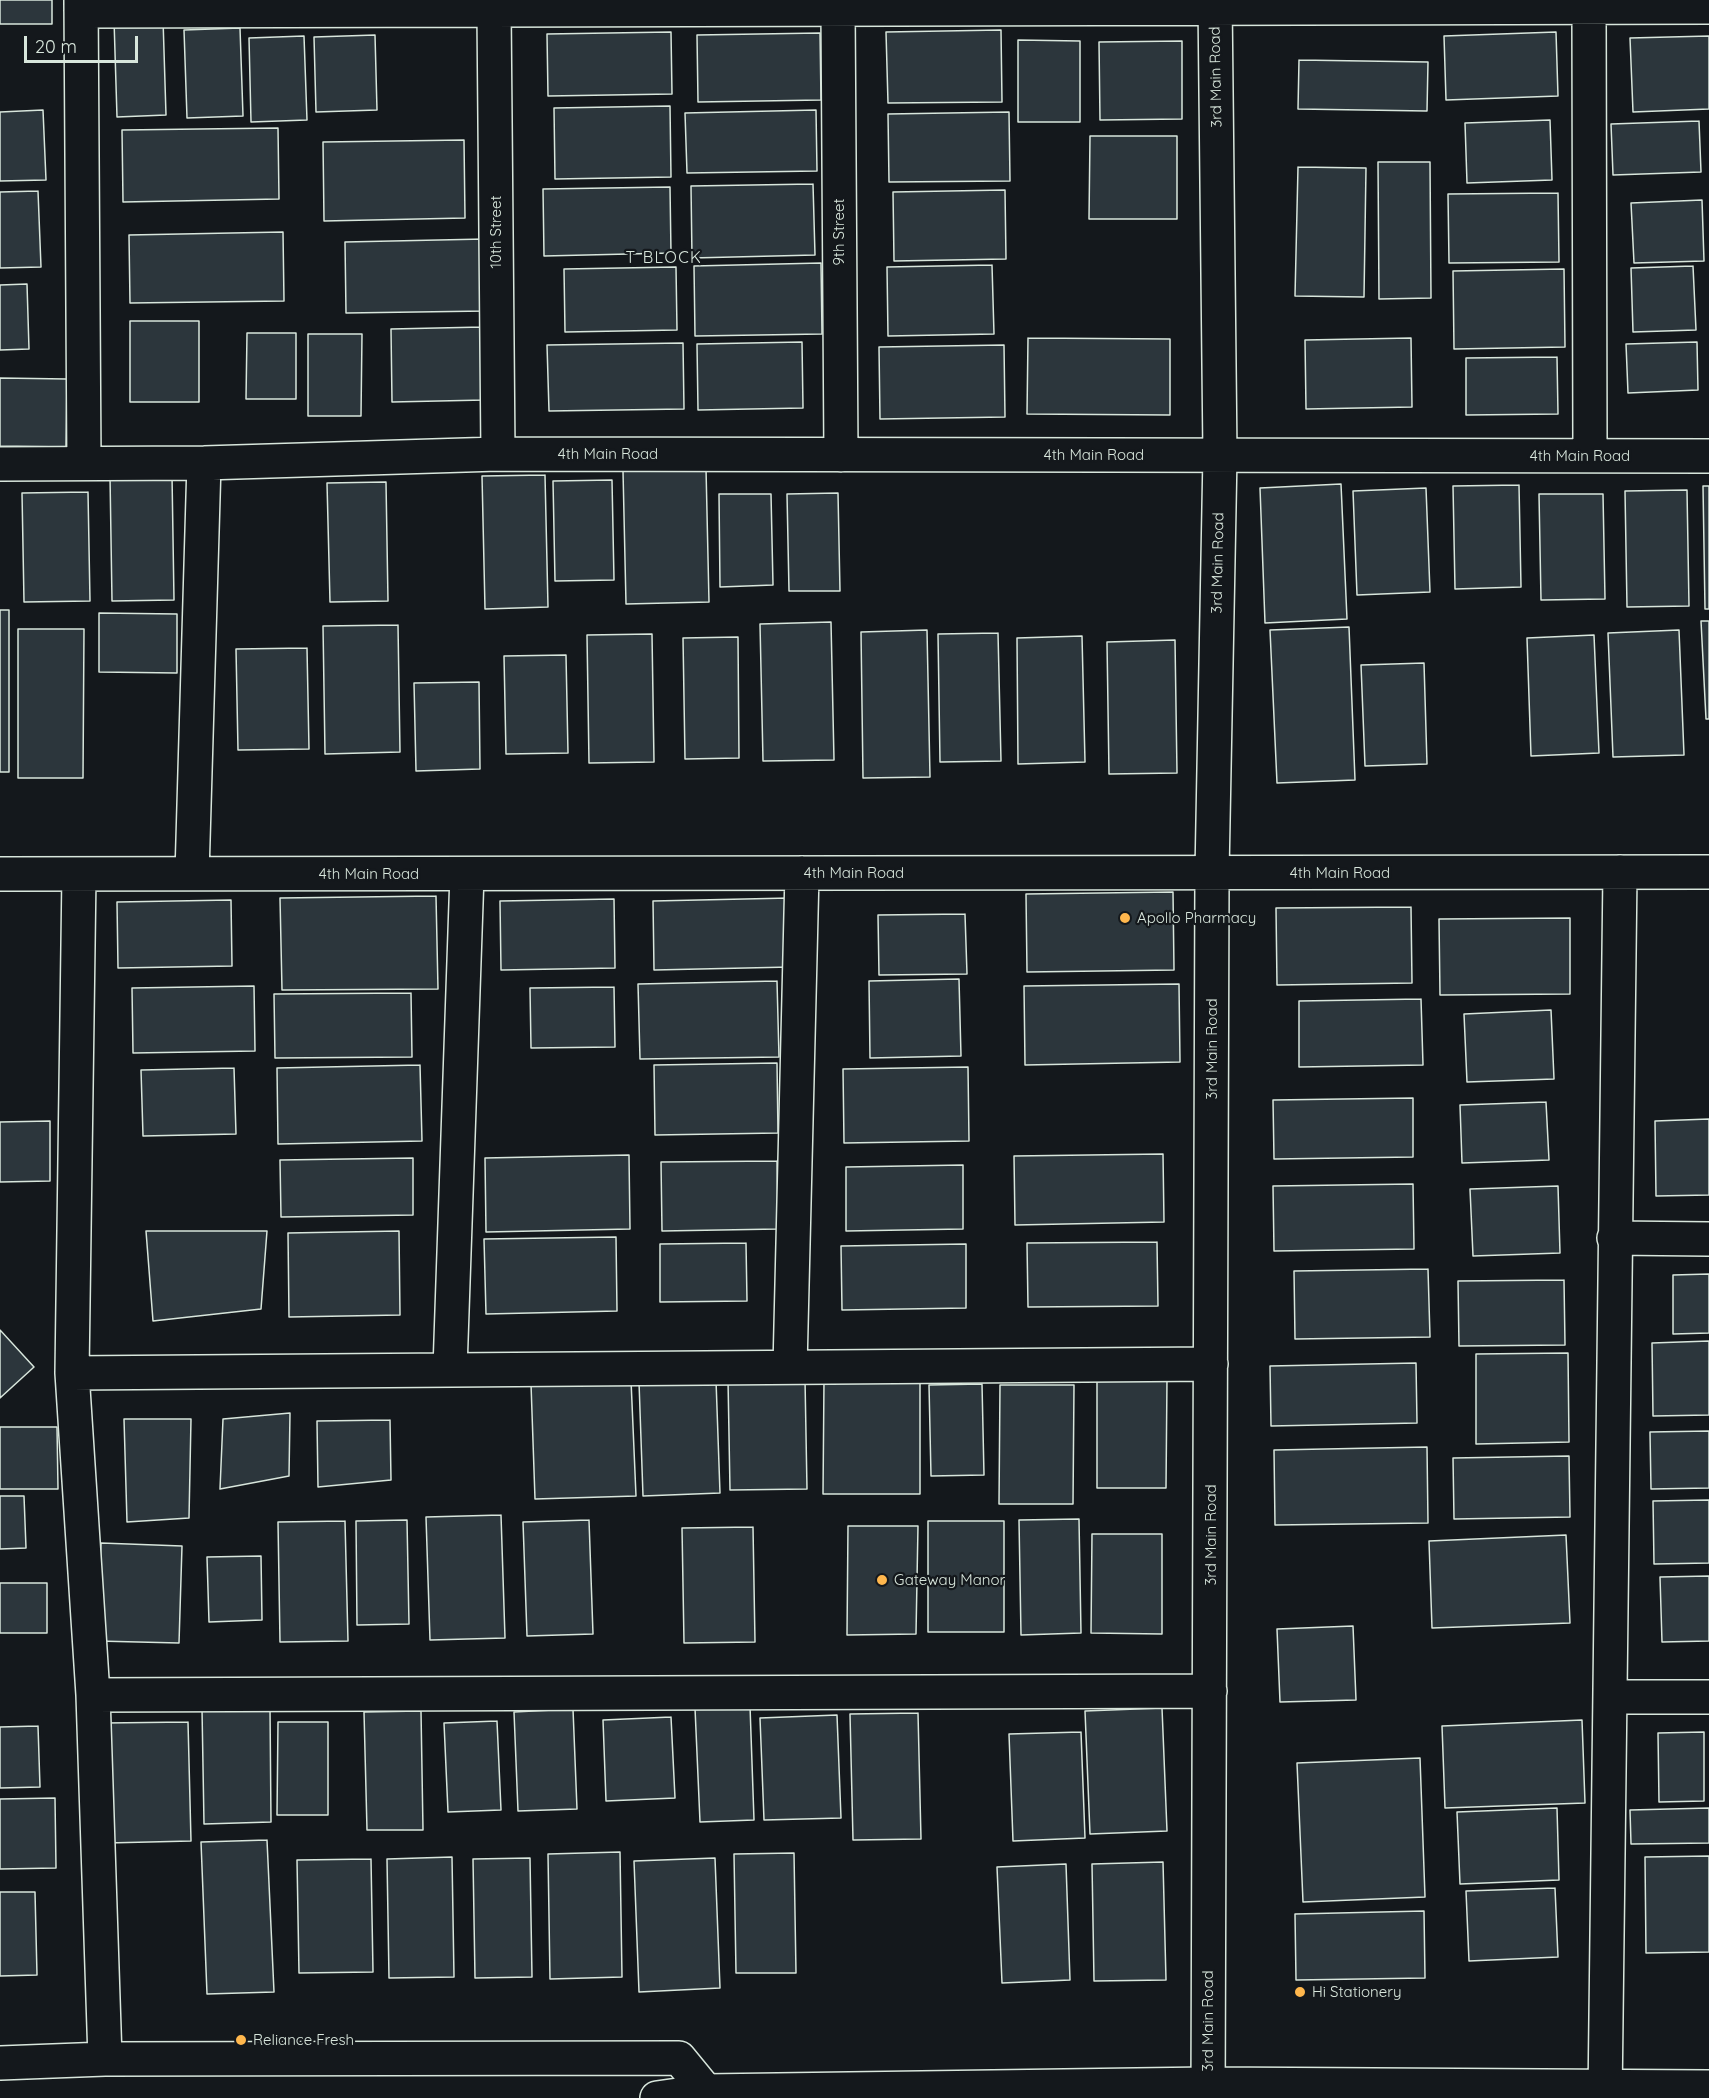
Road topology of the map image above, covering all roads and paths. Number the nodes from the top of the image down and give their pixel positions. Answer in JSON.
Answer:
{"nodes":[{"id":1,"x":1215,"y":4,"type":"edge"},
{"id":2,"x":81,"y":6,"type":"edge"},
{"id":3,"x":1709,"y":7,"type":"edge"},
{"id":4,"x":1589,"y":8,"type":"junction"},
{"id":5,"x":838,"y":9,"type":"junction"},
{"id":6,"x":494,"y":10,"type":"junction"},
{"id":7,"x":498,"y":454,"type":"junction"},
{"id":8,"x":841,"y":455,"type":"junction"},
{"id":9,"x":1220,"y":455,"type":"junction"},
{"id":10,"x":1590,"y":456,"type":"junction"},
{"id":11,"x":1709,"y":456,"type":"edge"},
{"id":12,"x":84,"y":463,"type":"junction"},
{"id":13,"x":204,"y":463,"type":"junction"},
{"id":14,"x":0,"y":464,"type":"edge"},
{"id":15,"x":1620,"y":872,"type":"junction"},
{"id":16,"x":1709,"y":872,"type":"edge"},
{"id":17,"x":802,"y":873,"type":"junction"},
{"id":18,"x":1212,"y":873,"type":"junction"},
{"id":19,"x":0,"y":874,"type":"edge"},
{"id":20,"x":79,"y":874,"type":"junction"},
{"id":21,"x":192,"y":874,"type":"junction"},
{"id":22,"x":467,"y":874,"type":"junction"},
{"id":23,"x":1614,"y":1238,"type":"junction"},
{"id":24,"x":1709,"y":1239,"type":"edge"},
{"id":25,"x":1211,"y":1364,"type":"junction"},
{"id":26,"x":790,"y":1367,"type":"junction"},
{"id":27,"x":450,"y":1370,"type":"junction"},
{"id":28,"x":72,"y":1373,"type":"junction"},
{"id":29,"x":1210,"y":1691,"type":"junction"},
{"id":30,"x":93,"y":1695,"type":"junction"},
{"id":31,"x":1610,"y":1696,"type":"junction"},
{"id":32,"x":1709,"y":1697,"type":"edge"},
{"id":33,"x":105,"y":2060,"type":"junction"},
{"id":34,"x":0,"y":2063,"type":"edge"},
{"id":35,"x":1709,"y":2086,"type":"edge"},
{"id":36,"x":706,"y":2091,"type":"junction"},
{"id":37,"x":1208,"y":2091,"type":"edge"},
{"id":38,"x":1605,"y":2092,"type":"edge"},
{"id":39,"x":657,"y":2098,"type":"edge"}],
"edges":[{"from":1,"to":4,"type":"street"},
{"from":1,"to":5,"type":"street"},
{"from":1,"to":9,"type":"street","name":"3rd Main Road"},
{"from":2,"to":6,"type":"street"},
{"from":2,"to":12,"type":"street"},
{"from":3,"to":4,"type":"street"},
{"from":4,"to":10,"type":"street"},
{"from":5,"to":6,"type":"street"},
{"from":5,"to":8,"type":"street","name":"9th Street"},
{"from":6,"to":7,"type":"street","name":"10th Street"},
{"from":7,"to":8,"type":"street","name":"4th Main Road"},
{"from":7,"to":13,"type":"street","name":"4th Main Road"},
{"from":8,"to":9,"type":"street","name":"4th Main Road"},
{"from":9,"to":10,"type":"street","name":"4th Main Road"},
{"from":9,"to":18,"type":"street","name":"3rd Main Road"},
{"from":10,"to":11,"type":"street","name":"4th Main Road"},
{"from":12,"to":13,"type":"street","name":"4th Main Road"},
{"from":12,"to":14,"type":"street","name":"4th Main Road"},
{"from":13,"to":21,"type":"street"},
{"from":15,"to":16,"type":"street","name":"4th Main Road"},
{"from":15,"to":18,"type":"street","name":"4th Main Road"},
{"from":15,"to":23,"type":"street"},
{"from":17,"to":18,"type":"street","name":"4th Main Road"},
{"from":17,"to":22,"type":"street","name":"4th Main Road"},
{"from":17,"to":26,"type":"street"},
{"from":18,"to":25,"type":"street","name":"3rd Main Road"},
{"from":19,"to":20,"type":"street","name":"4th Main Road"},
{"from":20,"to":21,"type":"street","name":"4th Main Road"},
{"from":20,"to":28,"type":"street"},
{"from":21,"to":22,"type":"street","name":"4th Main Road"},
{"from":22,"to":27,"type":"street"},
{"from":23,"to":24,"type":"street"},
{"from":23,"to":31,"type":"street"},
{"from":25,"to":26,"type":"street"},
{"from":25,"to":29,"type":"street","name":"3rd Main Road"},
{"from":26,"to":27,"type":"street"},
{"from":27,"to":28,"type":"street"},
{"from":28,"to":30,"type":"street"},
{"from":29,"to":30,"type":"street"},
{"from":29,"to":37,"type":"street","name":"3rd Main Road"},
{"from":30,"to":33,"type":"street"},
{"from":31,"to":32,"type":"street"},
{"from":31,"to":38,"type":"street"},
{"from":33,"to":34,"type":"street"},
{"from":33,"to":36,"type":"street"},
{"from":35,"to":38,"type":"street"},
{"from":36,"to":37,"type":"street"},
{"from":36,"to":39,"type":"street"},
{"from":37,"to":38,"type":"street"}]}
